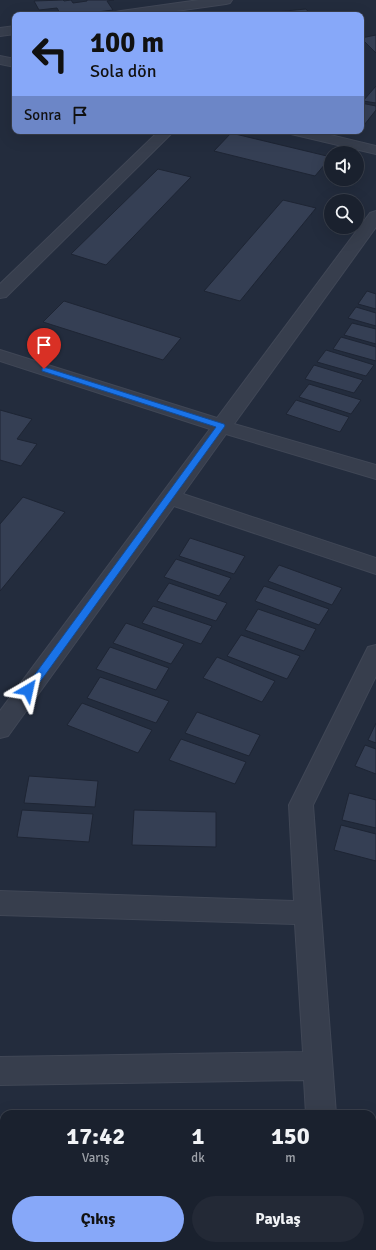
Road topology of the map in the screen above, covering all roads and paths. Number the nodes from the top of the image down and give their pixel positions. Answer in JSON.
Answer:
{"nodes":[{"id":1,"x":226,"y":0,"type":"edge"},
{"id":2,"x":192,"y":7,"type":"edge"},
{"id":3,"x":148,"y":12,"type":"edge"},
{"id":4,"x":12,"y":30,"type":"edge"},
{"id":5,"x":0,"y":32,"type":"edge"},
{"id":6,"x":0,"y":60,"type":"edge"},
{"id":7,"x":12,"y":62,"type":"edge"},
{"id":8,"x":164,"y":134,"type":"edge"},
{"id":9,"x":309,"y":134,"type":"edge"},
{"id":10,"x":376,"y":150,"type":"edge"},
{"id":11,"x":376,"y":216,"type":"edge"},
{"id":12,"x":0,"y":293,"type":"edge"},
{"id":13,"x":0,"y":355,"type":"edge"},
{"id":14,"x":221,"y":426,"type":"junction"},
{"id":15,"x":376,"y":472,"type":"edge"},
{"id":16,"x":169,"y":497,"type":"junction"},
{"id":17,"x":376,"y":566,"type":"edge"},
{"id":18,"x":376,"y":653,"type":"edge"},
{"id":19,"x":0,"y":729,"type":"edge"},
{"id":20,"x":0,"y":903,"type":"edge"},
{"id":21,"x":308,"y":913,"type":"junction"},
{"id":22,"x":318,"y":1066,"type":"junction"},
{"id":23,"x":0,"y":1071,"type":"edge"},
{"id":24,"x":321,"y":1110,"type":"edge"}],
"edges":[{"from":1,"to":2,"type":"street"},
{"from":2,"to":3,"type":"street"},
{"from":4,"to":5,"type":"street"},
{"from":6,"to":7,"type":"street"},
{"from":8,"to":12,"type":"street"},
{"from":9,"to":10,"type":"street"},
{"from":11,"to":14,"type":"street"},
{"from":13,"to":14,"type":"street"},
{"from":14,"to":15,"type":"street"},
{"from":14,"to":16,"type":"street"},
{"from":16,"to":17,"type":"street"},
{"from":16,"to":19,"type":"street"},
{"from":18,"to":21,"type":"street"},
{"from":20,"to":21,"type":"street"},
{"from":21,"to":22,"type":"street"},
{"from":22,"to":23,"type":"street"},
{"from":22,"to":24,"type":"street"}]}
